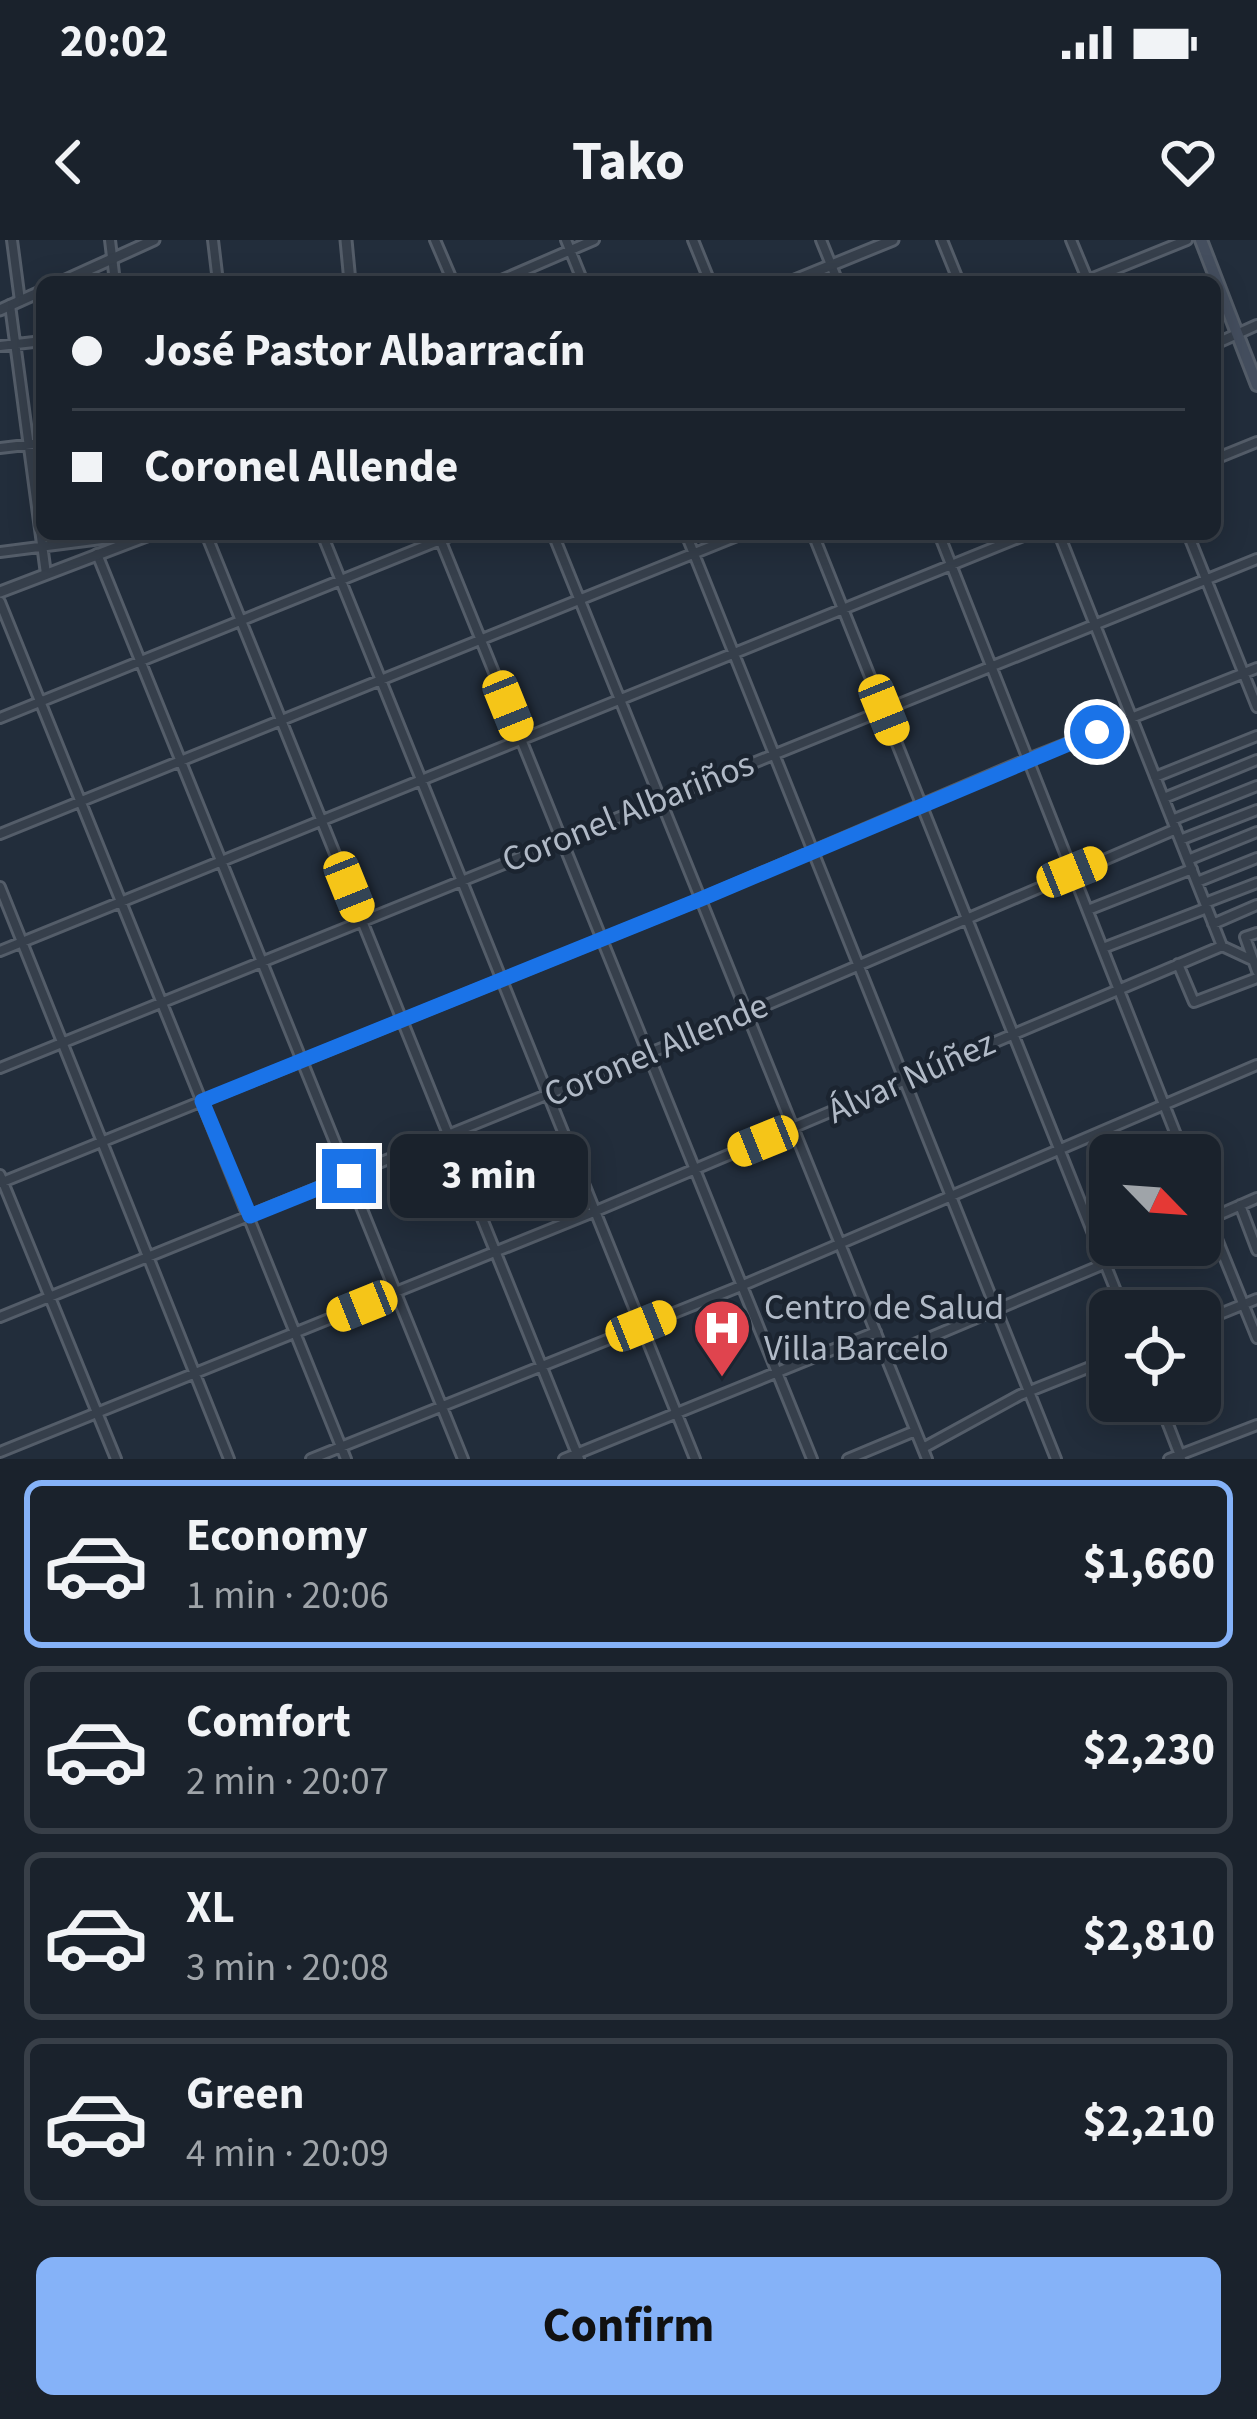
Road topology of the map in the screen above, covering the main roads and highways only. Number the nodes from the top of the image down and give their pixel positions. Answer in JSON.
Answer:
{"nodes":[{"id":1,"x":1201,"y":240,"type":"edge"},
{"id":2,"x":1215,"y":276,"type":"edge"},
{"id":3,"x":1221,"y":291,"type":"edge"},
{"id":4,"x":1257,"y":385,"type":"edge"}],
"edges":[{"from":1,"to":2,"type":"main road"},
{"from":3,"to":4,"type":"main road"}]}
